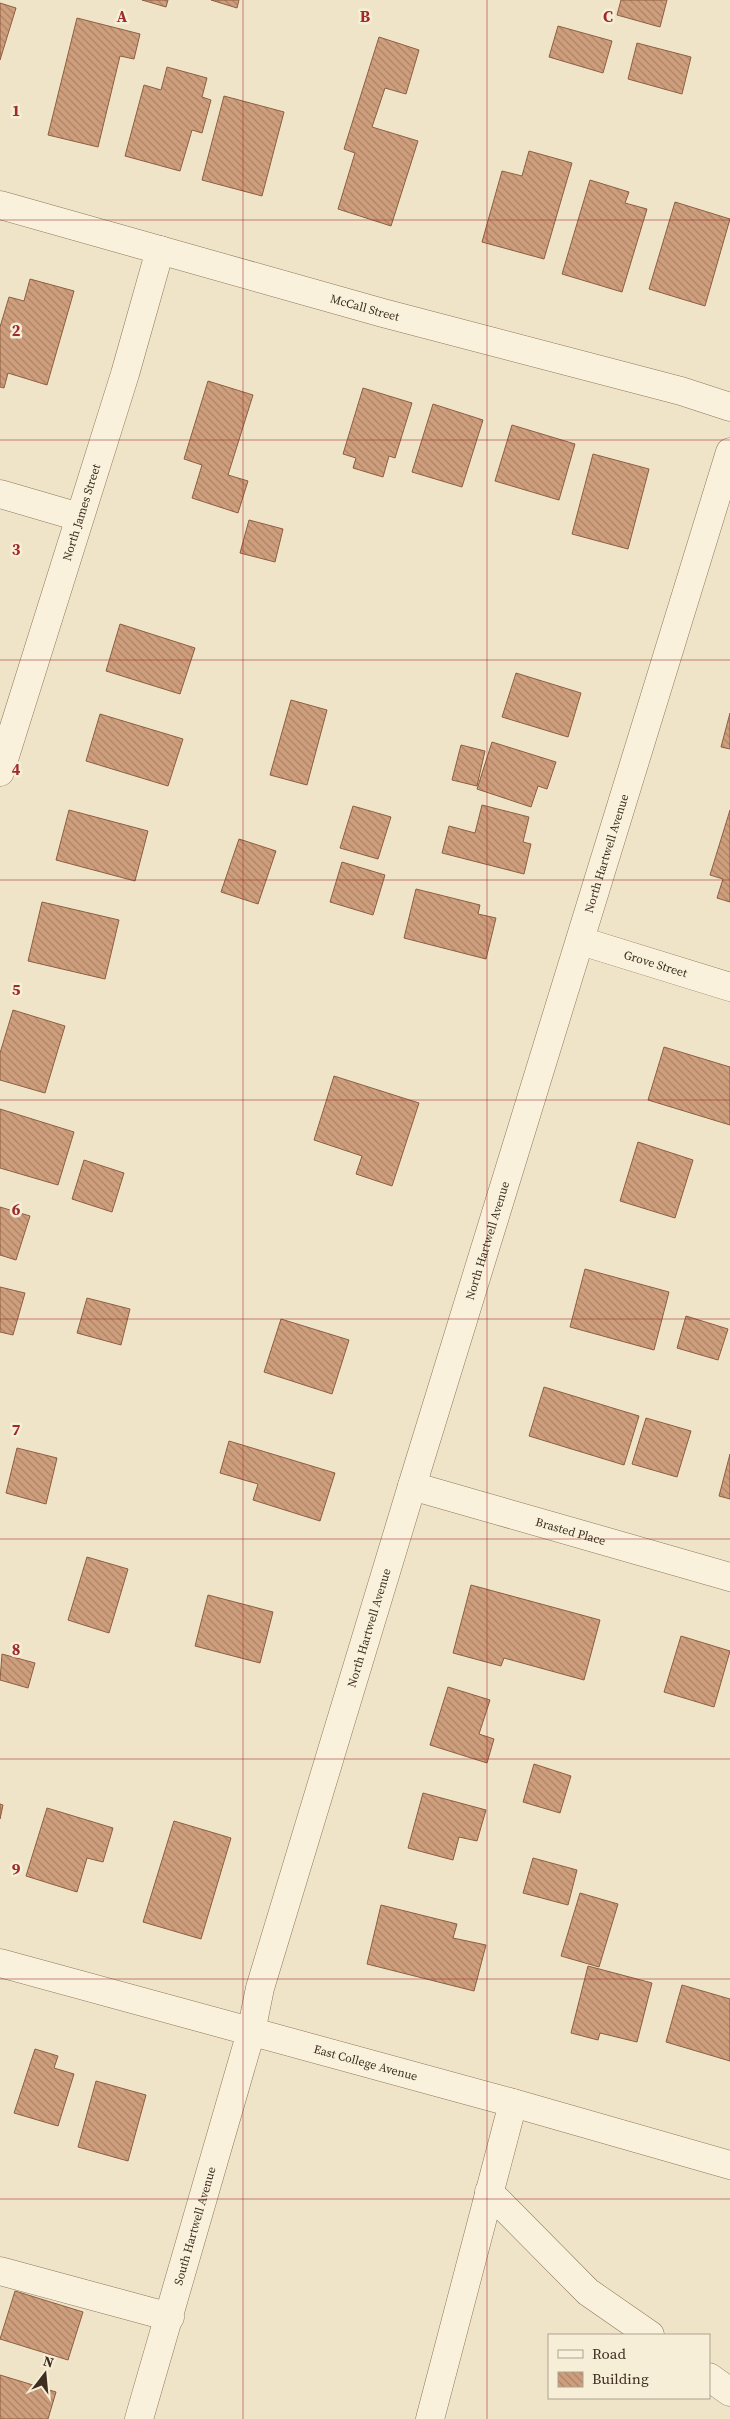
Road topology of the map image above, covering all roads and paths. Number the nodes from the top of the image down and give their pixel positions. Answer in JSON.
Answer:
{"nodes":[{"id":1,"x":0,"y":205,"type":"edge"},
{"id":2,"x":160,"y":250,"type":"junction"},
{"id":3,"x":730,"y":408,"type":"edge"},
{"id":4,"x":730,"y":452,"type":"edge"},
{"id":5,"x":0,"y":494,"type":"edge"},
{"id":6,"x":79,"y":517,"type":"junction"},
{"id":7,"x":0,"y":772,"type":"edge"},
{"id":8,"x":581,"y":941,"type":"junction"},
{"id":9,"x":730,"y":987,"type":"edge"},
{"id":10,"x":412,"y":1486,"type":"junction"},
{"id":11,"x":730,"y":1577,"type":"edge"},
{"id":12,"x":0,"y":1963,"type":"edge"},
{"id":13,"x":251,"y":2032,"type":"junction"},
{"id":14,"x":513,"y":2103,"type":"junction"},
{"id":15,"x":730,"y":2165,"type":"edge"},
{"id":16,"x":489,"y":2192,"type":"junction"},
{"id":17,"x":0,"y":2270,"type":"edge"},
{"id":18,"x":170,"y":2317,"type":"junction"},
{"id":19,"x":649,"y":2334,"type":"edge"},
{"id":20,"x":710,"y":2378,"type":"edge"},
{"id":21,"x":730,"y":2392,"type":"edge"},
{"id":22,"x":139,"y":2419,"type":"edge"},
{"id":23,"x":430,"y":2419,"type":"edge"}],
"edges":[{"from":1,"to":2,"type":"street","name":"McCall Street"},
{"from":2,"to":3,"type":"street","name":"McCall Street"},
{"from":2,"to":6,"type":"street","name":"North James Street"},
{"from":4,"to":8,"type":"street","name":"North Hartwell Avenue"},
{"from":5,"to":6,"type":"street"},
{"from":6,"to":7,"type":"street","name":"North James Street"},
{"from":8,"to":9,"type":"street","name":"Grove Street"},
{"from":8,"to":10,"type":"street","name":"North Hartwell Avenue"},
{"from":10,"to":11,"type":"street","name":"Brasted Place"},
{"from":10,"to":13,"type":"street","name":"North Hartwell Avenue"},
{"from":12,"to":13,"type":"street","name":"East College Avenue"},
{"from":13,"to":14,"type":"street","name":"East College Avenue"},
{"from":13,"to":18,"type":"street","name":"South Hartwell Avenue"},
{"from":14,"to":15,"type":"street","name":"East College Avenue"},
{"from":14,"to":16,"type":"street"},
{"from":16,"to":19,"type":"street"},
{"from":16,"to":23,"type":"street"},
{"from":17,"to":18,"type":"street"},
{"from":18,"to":22,"type":"street","name":"South Hartwell Avenue"},
{"from":20,"to":21,"type":"street"}]}
